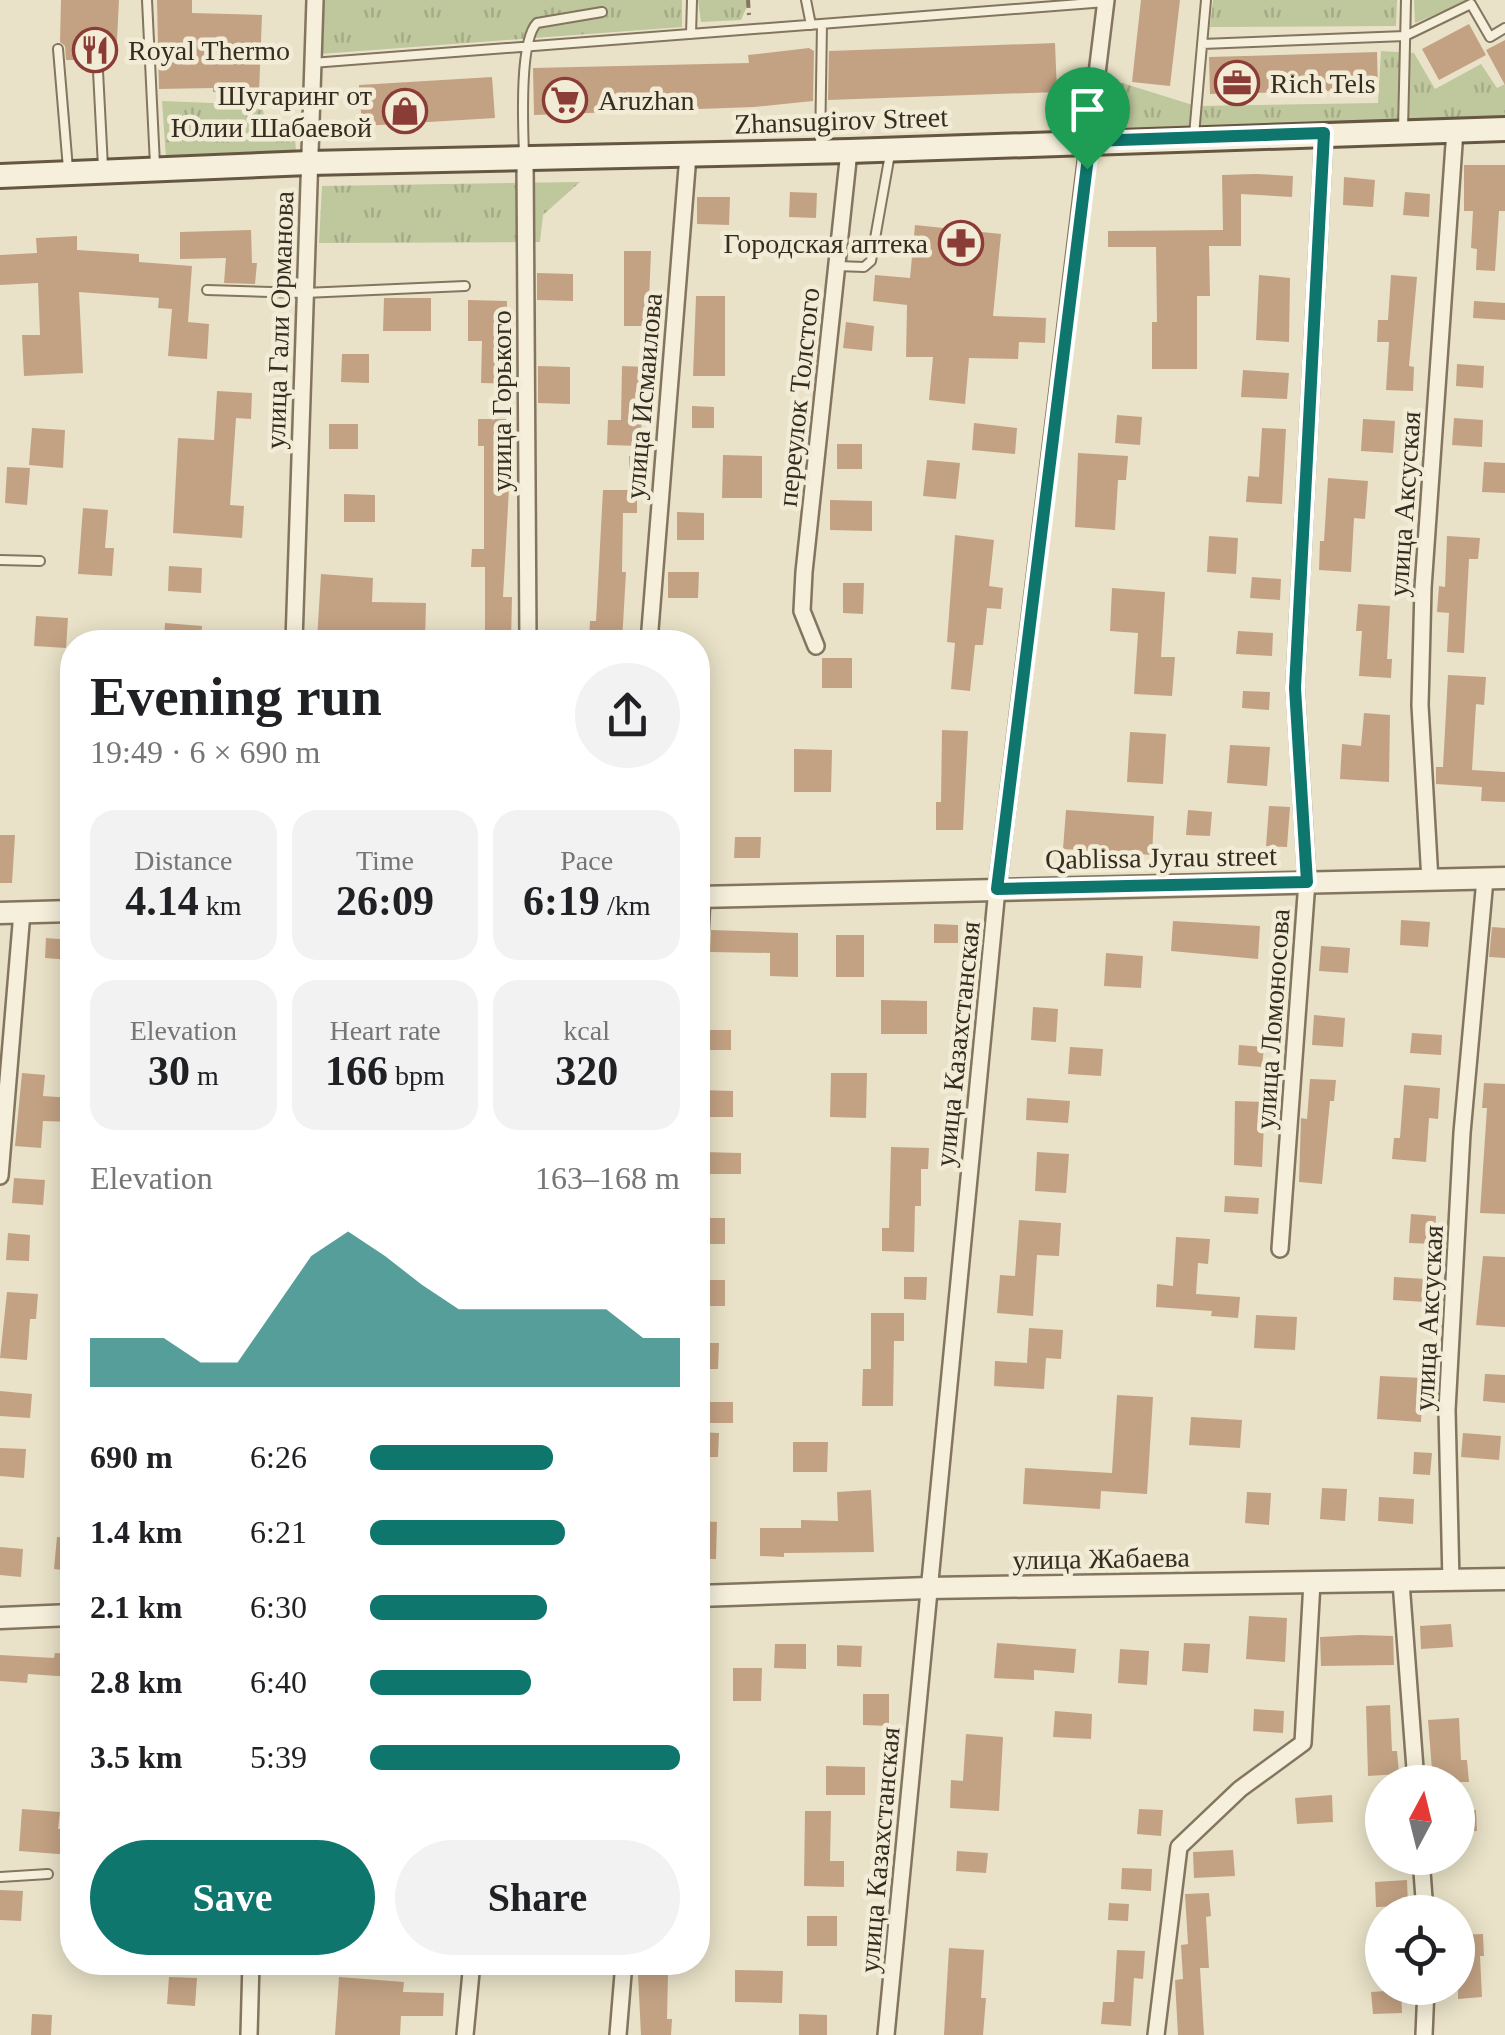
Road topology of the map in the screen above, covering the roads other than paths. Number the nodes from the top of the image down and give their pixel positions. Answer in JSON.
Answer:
{"nodes":[{"id":1,"x":147,"y":0,"type":"edge"},
{"id":2,"x":315,"y":0,"type":"edge"},
{"id":3,"x":692,"y":0,"type":"edge"},
{"id":4,"x":806,"y":0,"type":"edge"},
{"id":5,"x":1206,"y":0,"type":"edge"},
{"id":6,"x":1406,"y":0,"type":"edge"},
{"id":7,"x":1106,"y":1,"type":"edge"},
{"id":8,"x":602,"y":12,"type":"dead end"},
{"id":9,"x":822,"y":24,"type":"junction"},
{"id":10,"x":811,"y":25,"type":"junction"},
{"id":11,"x":1505,"y":28,"type":"edge"},
{"id":12,"x":692,"y":34,"type":"junction"},
{"id":13,"x":1405,"y":36,"type":"junction"},
{"id":14,"x":1202,"y":44,"type":"junction"},
{"id":15,"x":527,"y":45,"type":"junction"},
{"id":16,"x":58,"y":49,"type":"dead end"},
{"id":17,"x":312,"y":63,"type":"junction"},
{"id":18,"x":98,"y":71,"type":"dead end"},
{"id":19,"x":1505,"y":129,"type":"edge"},
{"id":20,"x":1454,"y":130,"type":"junction"},
{"id":21,"x":1403,"y":131,"type":"junction"},
{"id":22,"x":1324,"y":133,"type":"junction"},
{"id":23,"x":1194,"y":138,"type":"junction"},
{"id":24,"x":1090,"y":141,"type":"junction"},
{"id":25,"x":891,"y":149,"type":"junction"},
{"id":26,"x":849,"y":151,"type":"junction"},
{"id":27,"x":820,"y":152,"type":"junction"},
{"id":28,"x":688,"y":155,"type":"junction"},
{"id":29,"x":525,"y":159,"type":"junction"},
{"id":30,"x":309,"y":164,"type":"junction"},
{"id":31,"x":156,"y":170,"type":"junction"},
{"id":32,"x":103,"y":172,"type":"junction"},
{"id":33,"x":68,"y":173,"type":"junction"},
{"id":34,"x":0,"y":176,"type":"edge"},
{"id":35,"x":836,"y":266,"type":"junction"},
{"id":36,"x":465,"y":286,"type":"dead end"},
{"id":37,"x":207,"y":290,"type":"dead end"},
{"id":38,"x":304,"y":293,"type":"junction"},
{"id":39,"x":0,"y":560,"type":"edge"},
{"id":40,"x":40,"y":561,"type":"dead end"},
{"id":41,"x":294,"y":630,"type":"edge"},
{"id":42,"x":528,"y":630,"type":"edge"},
{"id":43,"x":649,"y":630,"type":"edge"},
{"id":44,"x":816,"y":646,"type":"dead end"},
{"id":45,"x":1495,"y":878,"type":"edge"},
{"id":46,"x":1307,"y":882,"type":"junction"},
{"id":47,"x":1430,"y":882,"type":"junction"},
{"id":48,"x":997,"y":889,"type":"junction"},
{"id":49,"x":710,"y":897,"type":"edge"},
{"id":50,"x":0,"y":912,"type":"edge"},
{"id":51,"x":22,"y":912,"type":"junction"},
{"id":52,"x":60,"y":912,"type":"edge"},
{"id":53,"x":0,"y":1176,"type":"edge"},
{"id":54,"x":1280,"y":1248,"type":"dead end"},
{"id":55,"x":1505,"y":1579,"type":"edge"},
{"id":56,"x":1312,"y":1582,"type":"junction"},
{"id":57,"x":1401,"y":1582,"type":"junction"},
{"id":58,"x":1450,"y":1582,"type":"junction"},
{"id":59,"x":928,"y":1588,"type":"junction"},
{"id":60,"x":710,"y":1596,"type":"edge"},
{"id":61,"x":60,"y":1616,"type":"edge"},
{"id":62,"x":0,"y":1618,"type":"edge"},
{"id":63,"x":1415,"y":1765,"type":"edge"},
{"id":64,"x":48,"y":1874,"type":"dead end"},
{"id":65,"x":0,"y":1878,"type":"edge"},
{"id":66,"x":251,"y":1975,"type":"edge"},
{"id":67,"x":471,"y":1975,"type":"edge"},
{"id":68,"x":623,"y":1975,"type":"edge"},
{"id":69,"x":1425,"y":2005,"type":"edge"},
{"id":70,"x":250,"y":2035,"type":"edge"},
{"id":71,"x":465,"y":2035,"type":"edge"},
{"id":72,"x":618,"y":2035,"type":"edge"},
{"id":73,"x":886,"y":2035,"type":"edge"},
{"id":74,"x":1156,"y":2035,"type":"edge"},
{"id":75,"x":1424,"y":2035,"type":"edge"}],
"edges":[{"from":1,"to":31,"type":"lane"},
{"from":2,"to":17,"type":"street","name":"улица Гали Орманова"},
{"from":3,"to":12,"type":"lane"},
{"from":4,"to":10,"type":"lane"},
{"from":5,"to":14,"type":"lane"},
{"from":6,"to":13,"type":"lane"},
{"from":7,"to":9,"type":"lane"},
{"from":7,"to":24,"type":"street","name":"улица Казахстанская"},
{"from":8,"to":15,"type":"lane"},
{"from":9,"to":10,"type":"lane"},
{"from":9,"to":27,"type":"lane"},
{"from":10,"to":12,"type":"lane"},
{"from":11,"to":13,"type":"lane"},
{"from":12,"to":15,"type":"lane"},
{"from":13,"to":14,"type":"lane"},
{"from":13,"to":21,"type":"lane"},
{"from":14,"to":23,"type":"lane"},
{"from":15,"to":17,"type":"lane"},
{"from":15,"to":29,"type":"lane"},
{"from":16,"to":33,"type":"lane"},
{"from":17,"to":30,"type":"street","name":"улица Гали Орманова"},
{"from":18,"to":32,"type":"lane"},
{"from":19,"to":20,"type":"main road","name":"Zhansugirov Street"},
{"from":20,"to":21,"type":"main road","name":"Zhansugirov Street"},
{"from":20,"to":47,"type":"street","name":"улица Аксуская"},
{"from":21,"to":22,"type":"main road","name":"Zhansugirov Street"},
{"from":22,"to":23,"type":"main road","name":"Zhansugirov Street"},
{"from":22,"to":46,"type":"street","name":"улица Ломоносова"},
{"from":23,"to":24,"type":"main road","name":"Zhansugirov Street"},
{"from":24,"to":25,"type":"main road","name":"Zhansugirov Street"},
{"from":24,"to":48,"type":"street","name":"улица Казахстанская"},
{"from":25,"to":26,"type":"main road","name":"Zhansugirov Street"},
{"from":25,"to":35,"type":"lane"},
{"from":26,"to":27,"type":"main road","name":"Zhansugirov Street"},
{"from":26,"to":35,"type":"street","name":"переулок Толстого"},
{"from":27,"to":28,"type":"main road","name":"Zhansugirov Street"},
{"from":28,"to":29,"type":"main road","name":"Zhansugirov Street"},
{"from":28,"to":43,"type":"street","name":"улица Исмаилова"},
{"from":29,"to":30,"type":"main road","name":"Zhansugirov Street"},
{"from":29,"to":42,"type":"street","name":"улица Горького"},
{"from":30,"to":31,"type":"main road","name":"Zhansugirov Street"},
{"from":30,"to":38,"type":"street","name":"улица Гали Орманова"},
{"from":31,"to":32,"type":"main road","name":"Zhansugirov Street"},
{"from":32,"to":33,"type":"main road","name":"Zhansugirov Street"},
{"from":33,"to":34,"type":"main road","name":"Zhansugirov Street"},
{"from":35,"to":44,"type":"street","name":"переулок Толстого"},
{"from":36,"to":38,"type":"lane"},
{"from":37,"to":38,"type":"lane"},
{"from":38,"to":41,"type":"street","name":"улица Гали Орманова"},
{"from":39,"to":40,"type":"lane"},
{"from":45,"to":47,"type":"street","name":"Qablissa Jyrau street"},
{"from":45,"to":58,"type":"street","name":"улица Аксуская"},
{"from":46,"to":47,"type":"street","name":"Qablissa Jyrau street"},
{"from":46,"to":48,"type":"street","name":"Qablissa Jyrau street"},
{"from":46,"to":54,"type":"street","name":"улица Ломоносова"},
{"from":48,"to":49,"type":"street","name":"Qablissa Jyrau street"},
{"from":48,"to":59,"type":"street","name":"улица Казахстанская"},
{"from":50,"to":51,"type":"street"},
{"from":51,"to":52,"type":"street"},
{"from":51,"to":53,"type":"street"},
{"from":55,"to":58,"type":"street","name":"улица Жабаева"},
{"from":56,"to":57,"type":"street","name":"улица Жабаева"},
{"from":56,"to":59,"type":"street","name":"улица Жабаева"},
{"from":56,"to":74,"type":"street"},
{"from":57,"to":58,"type":"street","name":"улица Жабаева"},
{"from":57,"to":63,"type":"street"},
{"from":59,"to":60,"type":"street","name":"улица Жабаева"},
{"from":59,"to":73,"type":"street","name":"улица Казахстанская"},
{"from":61,"to":62,"type":"street"},
{"from":64,"to":65,"type":"lane"},
{"from":66,"to":70,"type":"street"},
{"from":67,"to":71,"type":"street"},
{"from":68,"to":72,"type":"street"},
{"from":69,"to":75,"type":"street"}]}
